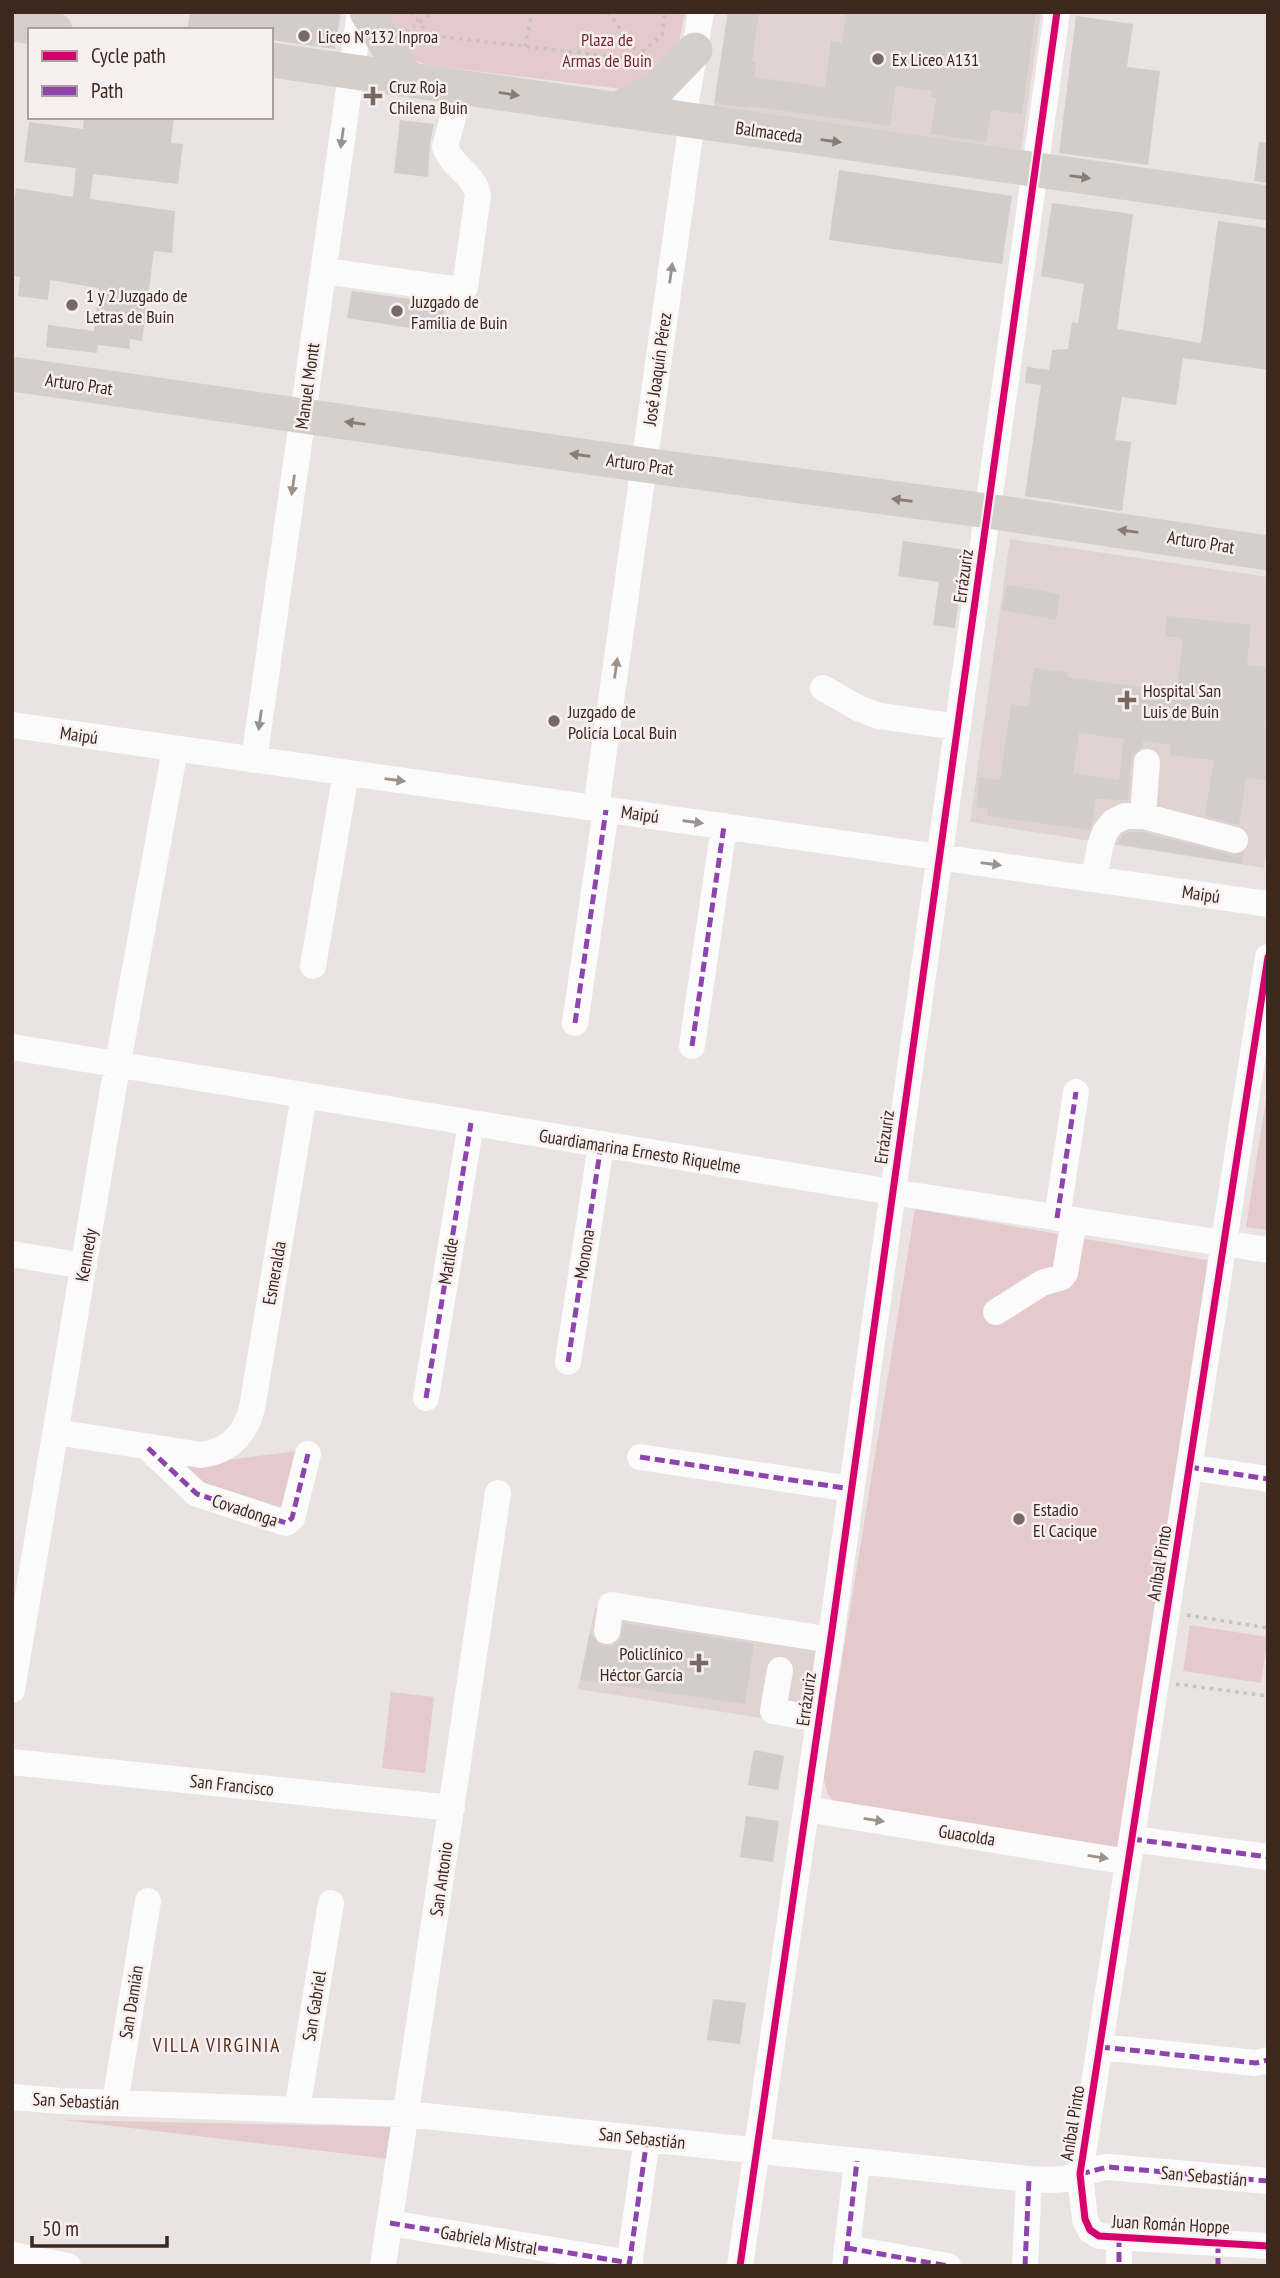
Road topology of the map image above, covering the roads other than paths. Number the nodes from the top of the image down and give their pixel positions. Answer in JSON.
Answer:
{"nodes":[{"id":1,"x":360,"y":12,"type":"edge"},
{"id":2,"x":367,"y":12,"type":"edge"},
{"id":3,"x":701,"y":12,"type":"edge"},
{"id":4,"x":1057,"y":12,"type":"edge"},
{"id":5,"x":12,"y":24,"type":"edge"},
{"id":6,"x":41,"y":28,"type":"edge"},
{"id":7,"x":695,"y":50,"type":"junction"},
{"id":8,"x":273,"y":60,"type":"edge"},
{"id":9,"x":352,"y":71,"type":"junction"},
{"id":10,"x":407,"y":79,"type":"junction"},
{"id":11,"x":461,"y":87,"type":"junction"},
{"id":12,"x":617,"y":110,"type":"junction"},
{"id":13,"x":688,"y":120,"type":"junction"},
{"id":14,"x":1035,"y":170,"type":"junction"},
{"id":15,"x":1268,"y":203,"type":"edge"},
{"id":16,"x":324,"y":271,"type":"junction"},
{"id":17,"x":12,"y":374,"type":"edge"},
{"id":18,"x":303,"y":416,"type":"junction"},
{"id":19,"x":644,"y":465,"type":"junction"},
{"id":20,"x":988,"y":511,"type":"junction"},
{"id":21,"x":1268,"y":553,"type":"edge"},
{"id":22,"x":823,"y":688,"type":"dead end"},
{"id":23,"x":12,"y":726,"type":"edge"},
{"id":24,"x":958,"y":727,"type":"junction"},
{"id":25,"x":175,"y":749,"type":"junction"},
{"id":26,"x":211,"y":754,"type":"junction"},
{"id":27,"x":254,"y":760,"type":"junction"},
{"id":28,"x":1147,"y":762,"type":"dead end"},
{"id":29,"x":346,"y":773,"type":"junction"},
{"id":30,"x":601,"y":809,"type":"junction"},
{"id":31,"x":1143,"y":816,"type":"junction"},
{"id":32,"x":163,"y":821,"type":"junction"},
{"id":33,"x":724,"y":826,"type":"junction"},
{"id":34,"x":1236,"y":840,"type":"dead end"},
{"id":35,"x":940,"y":857,"type":"junction"},
{"id":36,"x":1094,"y":879,"type":"junction"},
{"id":37,"x":1268,"y":904,"type":"edge"},
{"id":38,"x":1268,"y":957,"type":"edge"},
{"id":39,"x":313,"y":966,"type":"dead end"},
{"id":40,"x":575,"y":1023,"type":"dead end"},
{"id":41,"x":692,"y":1045,"type":"dead end"},
{"id":42,"x":12,"y":1047,"type":"edge"},
{"id":43,"x":119,"y":1065,"type":"junction"},
{"id":44,"x":1076,"y":1092,"type":"dead end"},
{"id":45,"x":304,"y":1095,"type":"junction"},
{"id":46,"x":471,"y":1123,"type":"junction"},
{"id":47,"x":601,"y":1145,"type":"junction"},
{"id":48,"x":892,"y":1192,"type":"junction"},
{"id":49,"x":1065,"y":1219,"type":"junction"},
{"id":50,"x":1224,"y":1243,"type":"junction"},
{"id":51,"x":1268,"y":1250,"type":"edge"},
{"id":52,"x":12,"y":1254,"type":"edge"},
{"id":53,"x":84,"y":1266,"type":"junction"},
{"id":54,"x":996,"y":1312,"type":"dead end"},
{"id":55,"x":568,"y":1362,"type":"dead end"},
{"id":56,"x":426,"y":1398,"type":"dead end"},
{"id":57,"x":56,"y":1432,"type":"junction"},
{"id":58,"x":148,"y":1448,"type":"junction"},
{"id":59,"x":308,"y":1454,"type":"dead end"},
{"id":60,"x":640,"y":1457,"type":"dead end"},
{"id":61,"x":1189,"y":1467,"type":"junction"},
{"id":62,"x":1268,"y":1479,"type":"edge"},
{"id":63,"x":851,"y":1489,"type":"junction"},
{"id":64,"x":499,"y":1493,"type":"dead end"},
{"id":65,"x":20,"y":1603,"type":"edge"},
{"id":66,"x":607,"y":1631,"type":"dead end"},
{"id":67,"x":831,"y":1640,"type":"junction"},
{"id":68,"x":780,"y":1670,"type":"dead end"},
{"id":69,"x":12,"y":1690,"type":"edge"},
{"id":70,"x":820,"y":1719,"type":"junction"},
{"id":71,"x":12,"y":1762,"type":"edge"},
{"id":72,"x":452,"y":1808,"type":"junction"},
{"id":73,"x":806,"y":1809,"type":"junction"},
{"id":74,"x":1130,"y":1851,"type":"junction"},
{"id":75,"x":1268,"y":1857,"type":"edge"},
{"id":76,"x":148,"y":1901,"type":"dead end"},
{"id":77,"x":331,"y":1903,"type":"dead end"},
{"id":78,"x":1100,"y":2047,"type":"junction"},
{"id":79,"x":1268,"y":2060,"type":"edge"},
{"id":80,"x":12,"y":2097,"type":"edge"},
{"id":81,"x":115,"y":2103,"type":"junction"},
{"id":82,"x":297,"y":2110,"type":"junction"},
{"id":83,"x":406,"y":2114,"type":"junction"},
{"id":84,"x":647,"y":2139,"type":"junction"},
{"id":85,"x":756,"y":2150,"type":"junction"},
{"id":86,"x":857,"y":2161,"type":"junction"},
{"id":87,"x":1080,"y":2174,"type":"junction"},
{"id":88,"x":1029,"y":2179,"type":"junction"},
{"id":89,"x":1268,"y":2181,"type":"edge"},
{"id":90,"x":390,"y":2223,"type":"junction"},
{"id":91,"x":1119,"y":2237,"type":"junction"},
{"id":92,"x":1268,"y":2246,"type":"edge"},
{"id":93,"x":1218,"y":2254,"type":"edge"},
{"id":94,"x":12,"y":2255,"type":"edge"},
{"id":95,"x":846,"y":2257,"type":"edge"},
{"id":96,"x":630,"y":2265,"type":"edge"},
{"id":97,"x":68,"y":2266,"type":"edge"},
{"id":98,"x":383,"y":2266,"type":"edge"},
{"id":99,"x":740,"y":2266,"type":"edge"},
{"id":100,"x":948,"y":2266,"type":"edge"},
{"id":101,"x":1025,"y":2266,"type":"edge"},
{"id":102,"x":1119,"y":2266,"type":"edge"}],
"edges":[{"from":1,"to":9,"type":"street","name":"Manuel Montt"},
{"from":2,"to":10,"type":"main road"},
{"from":3,"to":7,"type":"street","name":"José Joaquín Pérez"},
{"from":4,"to":14,"type":"street","name":"Errázuriz"},
{"from":5,"to":6,"type":"main road"},
{"from":7,"to":12,"type":"main road"},
{"from":7,"to":13,"type":"street","name":"José Joaquín Pérez"},
{"from":8,"to":9,"type":"main road","name":"Balmaceda"},
{"from":9,"to":10,"type":"main road","name":"Balmaceda"},
{"from":9,"to":16,"type":"street","name":"Manuel Montt","one_way":true},
{"from":10,"to":11,"type":"main road","name":"Balmaceda"},
{"from":11,"to":12,"type":"main road","name":"Balmaceda","one_way":true},
{"from":11,"to":16,"type":"street"},
{"from":12,"to":13,"type":"main road","name":"Balmaceda"},
{"from":13,"to":14,"type":"main road","name":"Balmaceda","one_way":true},
{"from":19,"to":13,"type":"street","name":"José Joaquín Pérez","one_way":true},
{"from":14,"to":15,"type":"main road","name":"Balmaceda","one_way":true},
{"from":14,"to":20,"type":"street","name":"Errázuriz"},
{"from":16,"to":18,"type":"street","name":"Manuel Montt"},
{"from":17,"to":18,"type":"main road","name":"Arturo Prat"},
{"from":19,"to":18,"type":"main road","name":"Arturo Prat","one_way":true},
{"from":18,"to":27,"type":"street","name":"Manuel Montt","one_way":true},
{"from":20,"to":19,"type":"main road","name":"Arturo Prat","one_way":true},
{"from":30,"to":19,"type":"street","name":"José Joaquín Pérez","one_way":true},
{"from":21,"to":20,"type":"main road","name":"Arturo Prat","one_way":true},
{"from":20,"to":24,"type":"street","name":"Errázuriz"},
{"from":22,"to":24,"type":"street"},
{"from":23,"to":25,"type":"street","name":"Maipú"},
{"from":24,"to":35,"type":"street","name":"Errázuriz"},
{"from":25,"to":26,"type":"street","name":"Maipú"},
{"from":25,"to":32,"type":"street","name":"Kennedy"},
{"from":26,"to":27,"type":"street","name":"Maipú"},
{"from":26,"to":32,"type":"street","name":"Kennedy"},
{"from":27,"to":29,"type":"street","name":"Maipú"},
{"from":28,"to":31,"type":"street"},
{"from":29,"to":30,"type":"street","name":"Maipú","one_way":true},
{"from":29,"to":39,"type":"street"},
{"from":30,"to":33,"type":"street","name":"Maipú","one_way":true},
{"from":30,"to":40,"type":"street","name":"José Joaquín Pérez"},
{"from":31,"to":34,"type":"street"},
{"from":31,"to":36,"type":"street"},
{"from":32,"to":43,"type":"street","name":"Kennedy"},
{"from":33,"to":35,"type":"street","name":"Maipú"},
{"from":33,"to":41,"type":"street"},
{"from":35,"to":36,"type":"street","name":"Maipú","one_way":true},
{"from":35,"to":48,"type":"street","name":"Errázuriz"},
{"from":36,"to":37,"type":"street","name":"Maipú"},
{"from":38,"to":50,"type":"street","name":"Aníbal Pinto"},
{"from":42,"to":43,"type":"street","name":"Guardiamarina Ernesto Riquelme"},
{"from":43,"to":45,"type":"street","name":"Guardiamarina Ernesto Riquelme"},
{"from":43,"to":53,"type":"street","name":"Kennedy"},
{"from":44,"to":49,"type":"street"},
{"from":45,"to":46,"type":"street","name":"Guardiamarina Ernesto Riquelme"},
{"from":45,"to":58,"type":"street","name":"Esmeralda"},
{"from":46,"to":47,"type":"street","name":"Guardiamarina Ernesto Riquelme"},
{"from":46,"to":56,"type":"street","name":"Matilde"},
{"from":47,"to":48,"type":"street","name":"Guardiamarina Ernesto Riquelme"},
{"from":47,"to":55,"type":"street","name":"Monona"},
{"from":48,"to":49,"type":"street","name":"Guardiamarina Ernesto Riquelme"},
{"from":48,"to":63,"type":"street","name":"Errázuriz"},
{"from":49,"to":50,"type":"street","name":"Guardiamarina Ernesto Riquelme"},
{"from":49,"to":54,"type":"street"},
{"from":50,"to":51,"type":"street","name":"Guardiamarina Ernesto Riquelme"},
{"from":50,"to":61,"type":"street","name":"Aníbal Pinto"},
{"from":52,"to":53,"type":"street"},
{"from":53,"to":57,"type":"street","name":"Kennedy"},
{"from":57,"to":58,"type":"street"},
{"from":57,"to":65,"type":"street","name":"Kennedy"},
{"from":58,"to":59,"type":"street","name":"Covadonga"},
{"from":60,"to":63,"type":"street"},
{"from":61,"to":62,"type":"street"},
{"from":61,"to":74,"type":"street","name":"Aníbal Pinto"},
{"from":63,"to":67,"type":"street","name":"Errázuriz"},
{"from":64,"to":72,"type":"street","name":"San Antonio"},
{"from":65,"to":69,"type":"street","name":"Kennedy"},
{"from":66,"to":67,"type":"street"},
{"from":67,"to":70,"type":"street","name":"Errázuriz"},
{"from":68,"to":70,"type":"street"},
{"from":70,"to":73,"type":"street","name":"Errázuriz"},
{"from":71,"to":72,"type":"street","name":"San Francisco"},
{"from":72,"to":83,"type":"street","name":"San Antonio"},
{"from":73,"to":74,"type":"street","name":"Guacolda","one_way":true},
{"from":73,"to":85,"type":"street","name":"Errázuriz"},
{"from":74,"to":75,"type":"street","name":"Guacolda"},
{"from":74,"to":78,"type":"street","name":"Aníbal Pinto"},
{"from":76,"to":81,"type":"street","name":"San Damián"},
{"from":77,"to":82,"type":"street","name":"San Gabriel"},
{"from":78,"to":79,"type":"street"},
{"from":78,"to":87,"type":"street","name":"Aníbal Pinto"},
{"from":80,"to":81,"type":"street","name":"San Sebastián"},
{"from":81,"to":82,"type":"street","name":"San Sebastián"},
{"from":82,"to":83,"type":"street","name":"San Sebastián"},
{"from":83,"to":84,"type":"street","name":"San Sebastián"},
{"from":83,"to":90,"type":"street","name":"San Antonio"},
{"from":84,"to":85,"type":"street","name":"San Sebastián"},
{"from":84,"to":96,"type":"street"},
{"from":85,"to":86,"type":"street","name":"San Sebastián"},
{"from":85,"to":99,"type":"street","name":"Errázuriz"},
{"from":86,"to":88,"type":"street","name":"San Sebastián"},
{"from":86,"to":95,"type":"street"},
{"from":87,"to":88,"type":"street","name":"San Sebastián"},
{"from":87,"to":89,"type":"street","name":"San Sebastián"},
{"from":87,"to":91,"type":"street","name":"Juan Román Hoppe"},
{"from":88,"to":101,"type":"street"},
{"from":90,"to":96,"type":"street","name":"Gabriela Mistral"},
{"from":90,"to":98,"type":"street","name":"San Antonio"},
{"from":91,"to":93,"type":"street","name":"Juan Román Hoppe"},
{"from":91,"to":102,"type":"street"},
{"from":92,"to":93,"type":"street","name":"Juan Román Hoppe"},
{"from":94,"to":97,"type":"street"},
{"from":95,"to":100,"type":"street"}]}
